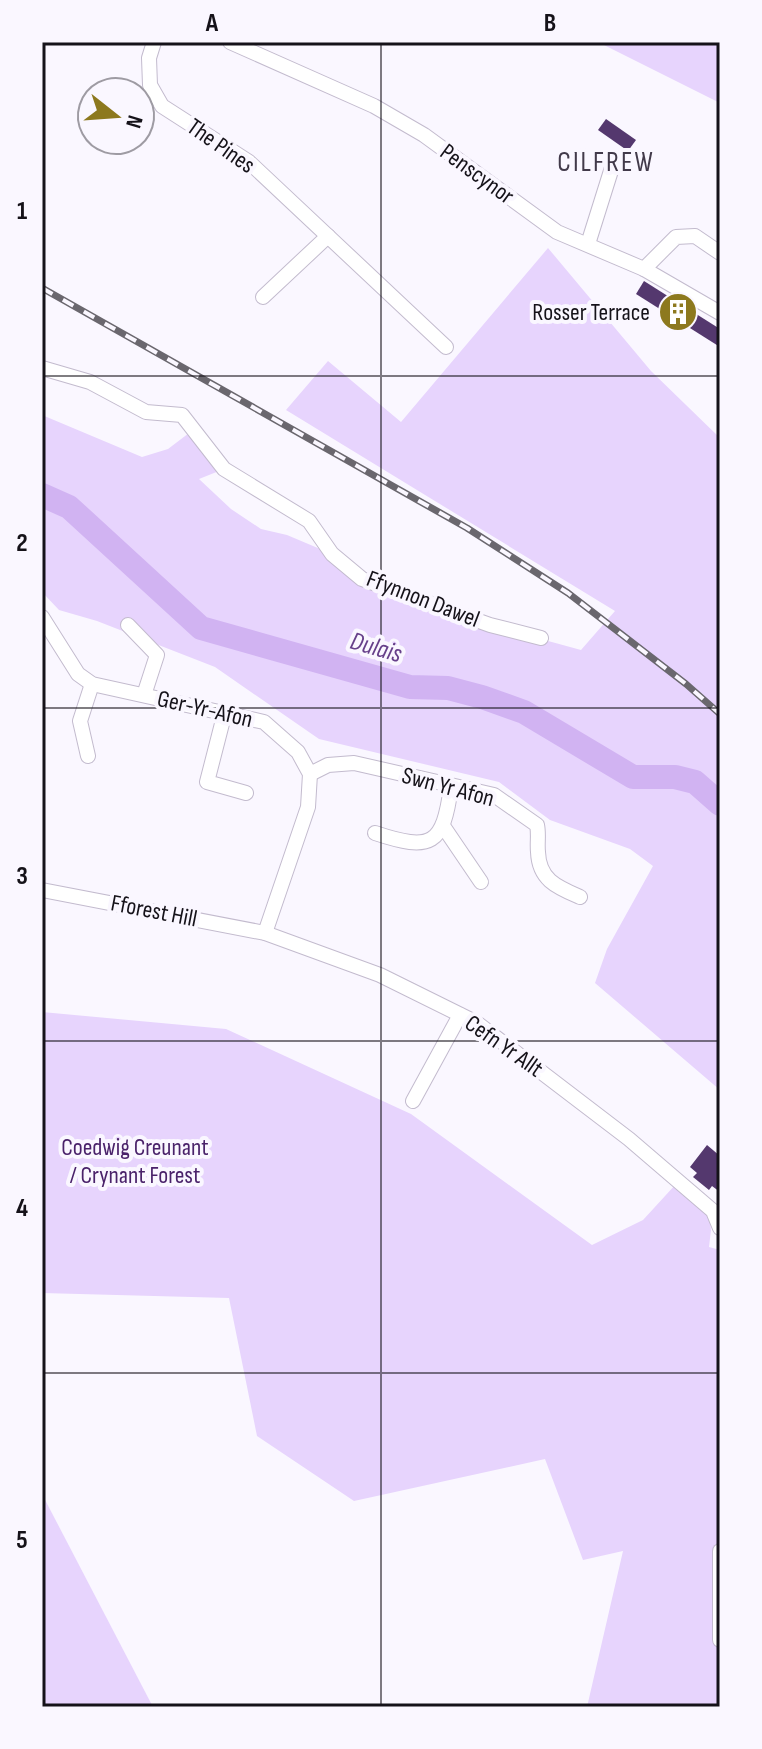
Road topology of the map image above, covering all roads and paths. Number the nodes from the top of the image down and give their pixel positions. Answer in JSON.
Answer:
{"nodes":[{"id":1,"x":154,"y":42,"type":"edge"},
{"id":2,"x":230,"y":42,"type":"edge"},
{"id":3,"x":615,"y":158,"type":"dead end"},
{"id":4,"x":328,"y":236,"type":"junction"},
{"id":5,"x":588,"y":244,"type":"junction"},
{"id":6,"x":720,"y":253,"type":"edge"},
{"id":7,"x":644,"y":269,"type":"junction"},
{"id":8,"x":263,"y":297,"type":"dead end"},
{"id":9,"x":720,"y":313,"type":"edge"},
{"id":10,"x":446,"y":347,"type":"dead end"},
{"id":11,"x":42,"y":368,"type":"edge"},
{"id":12,"x":42,"y":617,"type":"edge"},
{"id":13,"x":128,"y":625,"type":"dead end"},
{"id":14,"x":541,"y":638,"type":"dead end"},
{"id":15,"x":92,"y":684,"type":"junction"},
{"id":16,"x":144,"y":695,"type":"junction"},
{"id":17,"x":225,"y":712,"type":"junction"},
{"id":18,"x":88,"y":756,"type":"dead end"},
{"id":19,"x":310,"y":774,"type":"junction"},
{"id":20,"x":451,"y":787,"type":"junction"},
{"id":21,"x":246,"y":793,"type":"dead end"},
{"id":22,"x":443,"y":826,"type":"junction"},
{"id":23,"x":375,"y":833,"type":"dead end"},
{"id":24,"x":481,"y":882,"type":"dead end"},
{"id":25,"x":42,"y":890,"type":"edge"},
{"id":26,"x":580,"y":897,"type":"dead end"},
{"id":27,"x":265,"y":933,"type":"junction"},
{"id":28,"x":460,"y":1015,"type":"junction"},
{"id":29,"x":413,"y":1101,"type":"dead end"},
{"id":30,"x":720,"y":1228,"type":"edge"},
{"id":31,"x":720,"y":1551,"type":"edge"},
{"id":32,"x":720,"y":1640,"type":"edge"}],
"edges":[{"from":1,"to":4,"type":"street","name":"The Pines"},
{"from":2,"to":5,"type":"street","name":"Penscynor"},
{"from":3,"to":5,"type":"street"},
{"from":4,"to":8,"type":"street"},
{"from":4,"to":10,"type":"street","name":"The Pines"},
{"from":5,"to":7,"type":"street","name":"Penscynor"},
{"from":6,"to":7,"type":"street"},
{"from":7,"to":9,"type":"street","name":"Penscynor"},
{"from":11,"to":14,"type":"street","name":"Ffynnon Dawel"},
{"from":12,"to":15,"type":"street"},
{"from":13,"to":16,"type":"street"},
{"from":15,"to":16,"type":"street","name":"Ger-Yr-Afon"},
{"from":15,"to":18,"type":"street"},
{"from":16,"to":17,"type":"street","name":"Ger-Yr-Afon"},
{"from":17,"to":19,"type":"street","name":"Ger-Yr-Afon"},
{"from":17,"to":21,"type":"street"},
{"from":19,"to":20,"type":"street","name":"Swn Yr Afon"},
{"from":19,"to":27,"type":"street"},
{"from":20,"to":22,"type":"street"},
{"from":20,"to":26,"type":"street","name":"Swn Yr Afon"},
{"from":22,"to":23,"type":"street"},
{"from":22,"to":24,"type":"street"},
{"from":25,"to":27,"type":"street","name":"Fforest Hill"},
{"from":27,"to":28,"type":"street","name":"Cefn Yr Allt"},
{"from":28,"to":29,"type":"street"},
{"from":28,"to":30,"type":"street","name":"Cefn Yr Allt"},
{"from":31,"to":32,"type":"street"}]}
